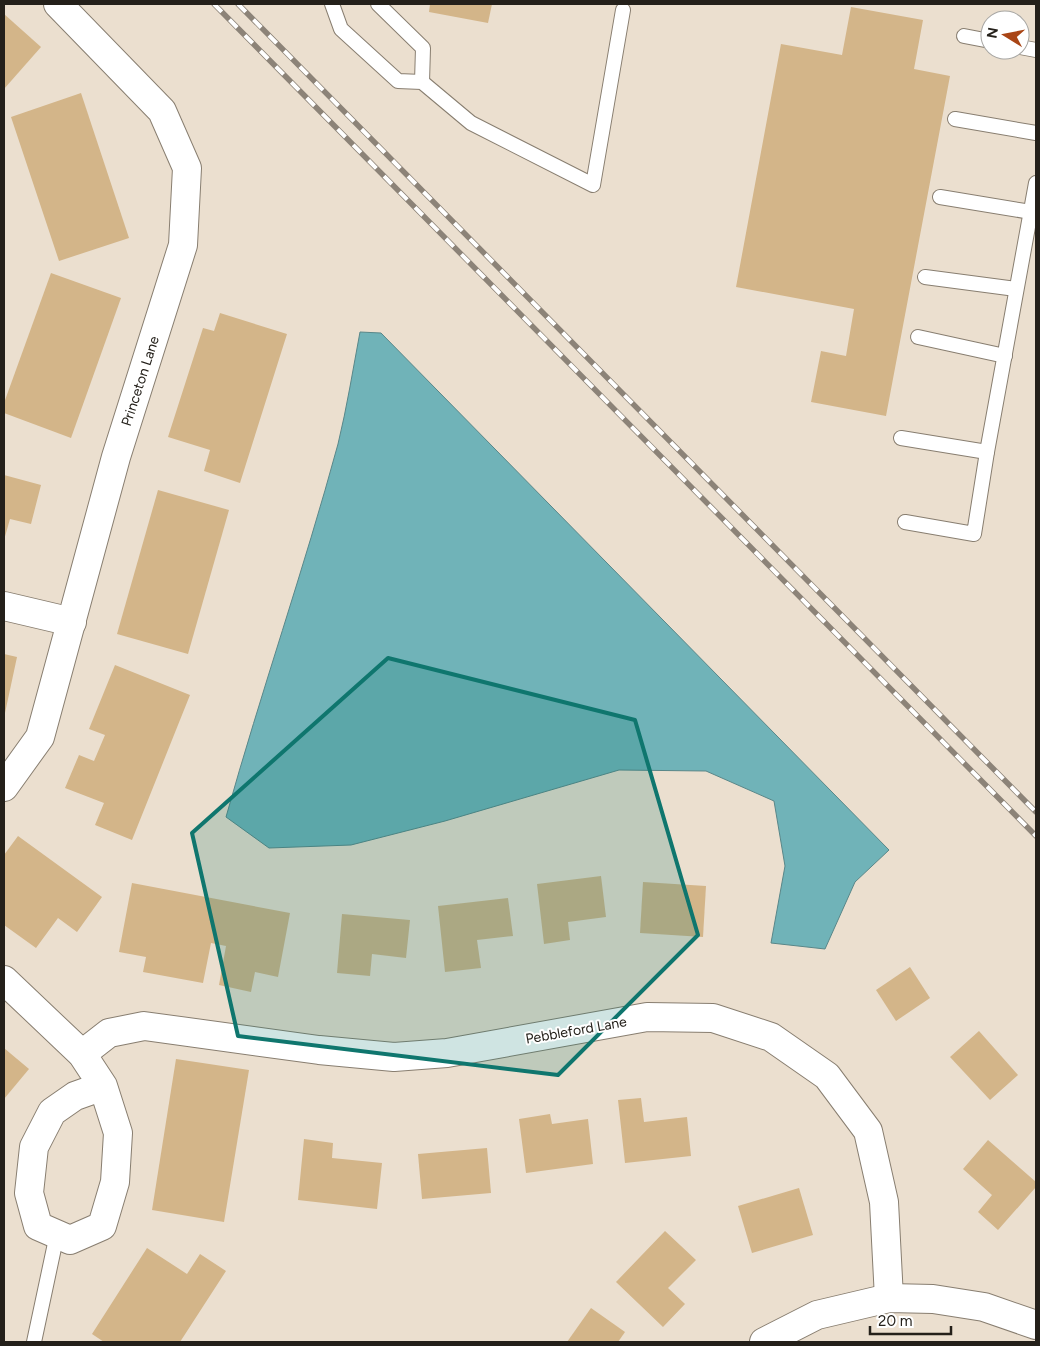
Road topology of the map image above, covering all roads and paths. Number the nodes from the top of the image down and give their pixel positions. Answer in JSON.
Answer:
{"nodes":[{"id":1,"x":58,"y":4,"type":"edge"},
{"id":2,"x":332,"y":4,"type":"edge"},
{"id":3,"x":378,"y":4,"type":"edge"},
{"id":4,"x":623,"y":10,"type":"dead end"},
{"id":5,"x":964,"y":36,"type":"dead end"},
{"id":6,"x":980,"y":39,"type":"edge"},
{"id":7,"x":422,"y":82,"type":"junction"},
{"id":8,"x":954,"y":119,"type":"dead end"},
{"id":9,"x":1036,"y":132,"type":"edge"},
{"id":10,"x":1036,"y":183,"type":"edge"},
{"id":11,"x":940,"y":197,"type":"dead end"},
{"id":12,"x":1031,"y":212,"type":"junction"},
{"id":13,"x":925,"y":277,"type":"dead end"},
{"id":14,"x":1016,"y":289,"type":"junction"},
{"id":15,"x":918,"y":337,"type":"dead end"},
{"id":16,"x":1005,"y":356,"type":"junction"},
{"id":17,"x":901,"y":438,"type":"dead end"},
{"id":18,"x":987,"y":452,"type":"junction"},
{"id":19,"x":904,"y":522,"type":"dead end"},
{"id":20,"x":4,"y":606,"type":"edge"},
{"id":21,"x":72,"y":622,"type":"junction"},
{"id":22,"x":4,"y":787,"type":"edge"},
{"id":23,"x":4,"y":980,"type":"edge"},
{"id":24,"x":82,"y":1054,"type":"junction"},
{"id":25,"x":103,"y":1086,"type":"junction"},
{"id":26,"x":56,"y":1234,"type":"junction"},
{"id":27,"x":889,"y":1298,"type":"junction"},
{"id":28,"x":1036,"y":1325,"type":"edge"},
{"id":29,"x":34,"y":1342,"type":"edge"},
{"id":30,"x":764,"y":1342,"type":"edge"}],
"edges":[{"from":1,"to":21,"type":"street","name":"Princeton Lane"},
{"from":2,"to":7,"type":"lane"},
{"from":3,"to":7,"type":"lane"},
{"from":4,"to":7,"type":"lane"},
{"from":5,"to":6,"type":"lane"},
{"from":8,"to":9,"type":"lane"},
{"from":10,"to":12,"type":"lane"},
{"from":11,"to":12,"type":"lane"},
{"from":12,"to":14,"type":"lane"},
{"from":13,"to":14,"type":"lane"},
{"from":14,"to":16,"type":"lane"},
{"from":15,"to":16,"type":"lane"},
{"from":16,"to":18,"type":"lane"},
{"from":17,"to":18,"type":"lane"},
{"from":18,"to":19,"type":"lane"},
{"from":20,"to":21,"type":"street"},
{"from":21,"to":22,"type":"street","name":"Princeton Lane"},
{"from":23,"to":24,"type":"street"},
{"from":24,"to":25,"type":"street"},
{"from":24,"to":27,"type":"street","name":"Pebbleford Lane"},
{"from":25,"to":26,"type":"street"},
{"from":25,"to":26,"type":"street"},
{"from":26,"to":29,"type":"lane"},
{"from":27,"to":28,"type":"street"},
{"from":27,"to":30,"type":"street"}]}
